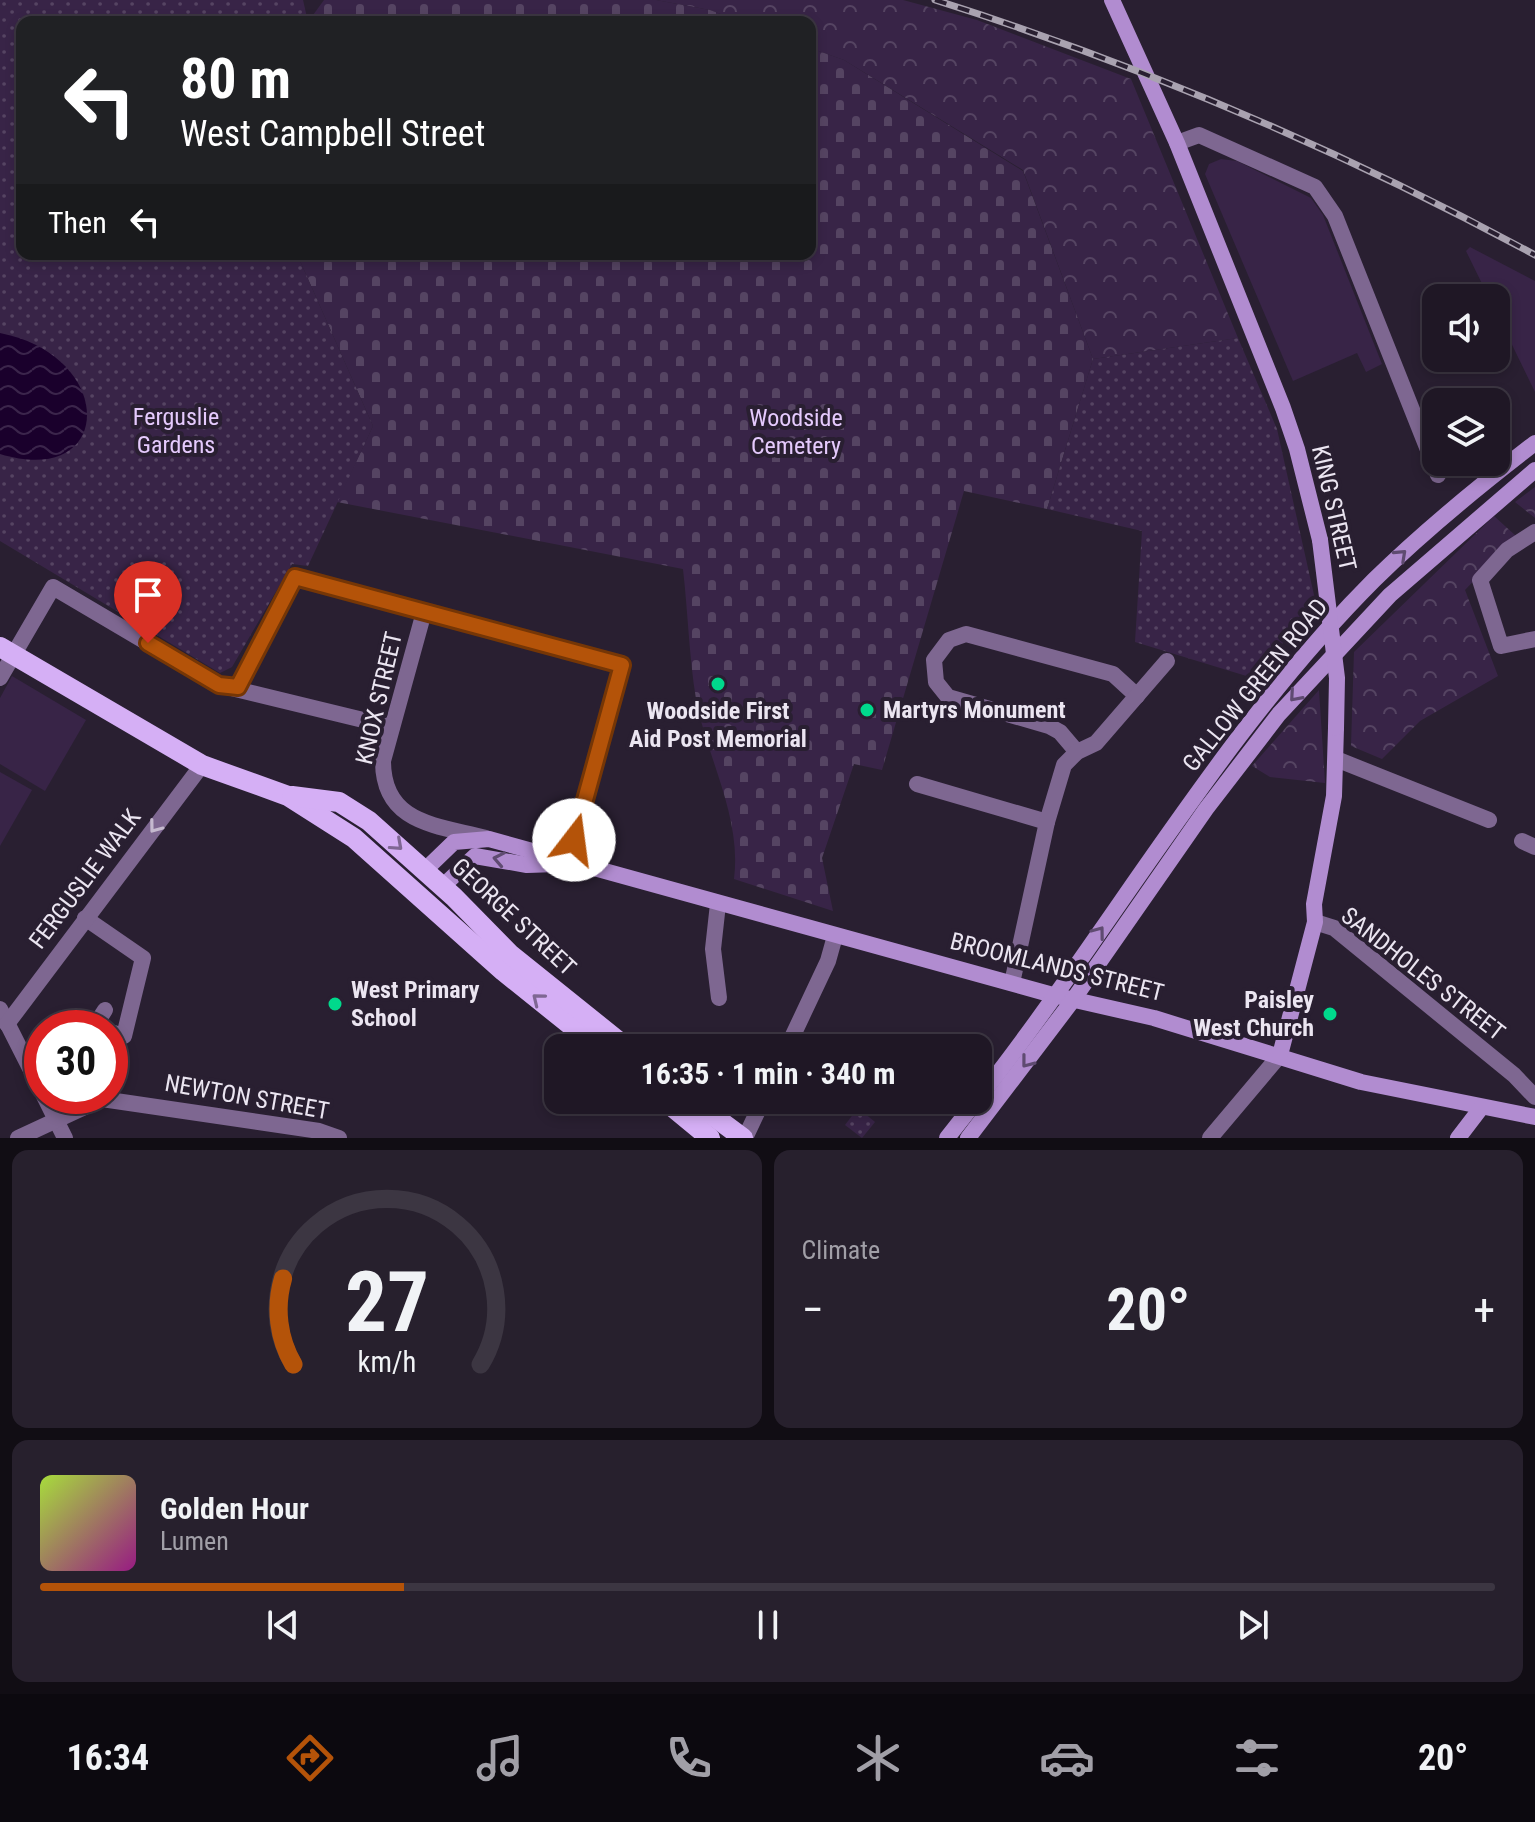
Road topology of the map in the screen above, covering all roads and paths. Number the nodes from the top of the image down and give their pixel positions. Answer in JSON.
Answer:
{"nodes":[{"id":1,"x":1112,"y":0,"type":"edge"},
{"id":2,"x":1177,"y":143,"type":"junction"},
{"id":3,"x":1422,"y":435,"type":"edge"},
{"id":4,"x":1535,"y":443,"type":"edge"},
{"id":5,"x":1535,"y":470,"type":"edge"},
{"id":6,"x":1535,"y":532,"type":"edge"},
{"id":7,"x":424,"y":612,"type":"junction"},
{"id":8,"x":1535,"y":639,"type":"edge"},
{"id":9,"x":8,"y":652,"type":"edge"},
{"id":10,"x":1167,"y":661,"type":"dead end"},
{"id":11,"x":0,"y":678,"type":"edge"},
{"id":12,"x":238,"y":687,"type":"junction"},
{"id":13,"x":1137,"y":696,"type":"junction"},
{"id":14,"x":392,"y":727,"type":"junction"},
{"id":15,"x":1077,"y":752,"type":"junction"},
{"id":16,"x":1336,"y":759,"type":"junction"},
{"id":17,"x":202,"y":765,"type":"junction"},
{"id":18,"x":917,"y":784,"type":"dead end"},
{"id":19,"x":388,"y":793,"type":"joint"},
{"id":20,"x":288,"y":796,"type":"junction"},
{"id":21,"x":1489,"y":820,"type":"dead end"},
{"id":22,"x":1047,"y":822,"type":"junction"},
{"id":23,"x":489,"y":839,"type":"junction"},
{"id":24,"x":567,"y":863,"type":"junction"},
{"id":25,"x":425,"y":870,"type":"junction"},
{"id":26,"x":443,"y":886,"type":"junction"},
{"id":27,"x":428,"y":903,"type":"junction"},
{"id":28,"x":718,"y":904,"type":"junction"},
{"id":29,"x":85,"y":918,"type":"junction"},
{"id":30,"x":1315,"y":922,"type":"junction"},
{"id":31,"x":835,"y":936,"type":"junction"},
{"id":32,"x":1012,"y":983,"type":"junction"},
{"id":33,"x":1053,"y":995,"type":"junction"},
{"id":34,"x":719,"y":998,"type":"dead end"},
{"id":35,"x":1073,"y":1000,"type":"junction"},
{"id":36,"x":4,"y":1016,"type":"edge"},
{"id":37,"x":128,"y":1020,"type":"edge"},
{"id":38,"x":582,"y":1034,"type":"edge"},
{"id":39,"x":610,"y":1034,"type":"edge"},
{"id":40,"x":794,"y":1034,"type":"edge"},
{"id":41,"x":1280,"y":1055,"type":"junction"},
{"id":42,"x":24,"y":1056,"type":"edge"},
{"id":43,"x":992,"y":1080,"type":"edge"},
{"id":44,"x":1535,"y":1097,"type":"edge"},
{"id":45,"x":1481,"y":1108,"type":"junction"},
{"id":46,"x":53,"y":1114,"type":"edge"},
{"id":47,"x":681,"y":1114,"type":"edge"},
{"id":48,"x":711,"y":1114,"type":"edge"},
{"id":49,"x":756,"y":1114,"type":"edge"},
{"id":50,"x":967,"y":1114,"type":"edge"},
{"id":51,"x":1535,"y":1117,"type":"edge"},
{"id":52,"x":56,"y":1119,"type":"junction"},
{"id":53,"x":18,"y":1138,"type":"edge"},
{"id":54,"x":65,"y":1138,"type":"edge"},
{"id":55,"x":339,"y":1138,"type":"edge"},
{"id":56,"x":710,"y":1138,"type":"edge"},
{"id":57,"x":744,"y":1138,"type":"edge"},
{"id":58,"x":947,"y":1138,"type":"edge"},
{"id":59,"x":968,"y":1138,"type":"edge"},
{"id":60,"x":1210,"y":1138,"type":"edge"},
{"id":61,"x":1458,"y":1138,"type":"edge"}],
"edges":[{"from":1,"to":2,"type":"main road","name":"KING STREET"},
{"from":2,"to":3,"type":"street"},
{"from":2,"to":16,"type":"main road","name":"KING STREET","bridge":true},
{"from":33,"to":4,"type":"main road","name":"GALLOW GREEN ROAD","one_way":true},
{"from":5,"to":35,"type":"main road","name":"GALLOW GREEN ROAD","one_way":true},
{"from":6,"to":8,"type":"street"},
{"from":7,"to":12,"type":"street"},
{"from":7,"to":14,"type":"street","name":"KNOX STREET"},
{"from":7,"to":24,"type":"street"},
{"from":9,"to":11,"type":"street"},
{"from":9,"to":12,"type":"street"},
{"from":9,"to":17,"type":"main road"},
{"from":10,"to":13,"type":"street"},
{"from":12,"to":14,"type":"street"},
{"from":13,"to":15,"type":"street"},
{"from":13,"to":15,"type":"street"},
{"from":14,"to":19,"type":"street","name":"KNOX STREET"},
{"from":15,"to":22,"type":"street"},
{"from":16,"to":21,"type":"street"},
{"from":16,"to":30,"type":"main road","name":"KING STREET"},
{"from":17,"to":20,"type":"main road"},
{"from":17,"to":29,"type":"street","name":"FERGUSLIE WALK","one_way":true},
{"from":18,"to":22,"type":"street"},
{"from":19,"to":23,"type":"street","name":"BROOMLANDS STREET"},
{"from":20,"to":25,"type":"main road","name":"GEORGE STREET","one_way":true},
{"from":20,"to":27,"type":"main road","name":"GEORGE STREET"},
{"from":22,"to":32,"type":"street"},
{"from":23,"to":24,"type":"main road","name":"BROOMLANDS STREET"},
{"from":23,"to":25,"type":"main road","name":"BROOMLANDS STREET"},
{"from":24,"to":26,"type":"main road","name":"BROOMLANDS STREET","one_way":true},
{"from":24,"to":28,"type":"main road","name":"BROOMLANDS STREET"},
{"from":25,"to":26,"type":"main road","name":"GEORGE STREET"},
{"from":25,"to":27,"type":"main road"},
{"from":26,"to":27,"type":"main road"},
{"from":26,"to":39,"type":"main road","name":"GEORGE STREET"},
{"from":38,"to":27,"type":"main road","name":"GEORGE STREET","one_way":true},
{"from":28,"to":31,"type":"main road","name":"BROOMLANDS STREET"},
{"from":28,"to":34,"type":"street"},
{"from":29,"to":36,"type":"street","name":"FERGUSLIE WALK"},
{"from":29,"to":37,"type":"street"},
{"from":30,"to":41,"type":"main road","name":"KING STREET"},
{"from":30,"to":44,"type":"street","name":"SANDHOLES STREET"},
{"from":31,"to":32,"type":"main road","name":"BROOMLANDS STREET"},
{"from":31,"to":40,"type":"street"},
{"from":32,"to":33,"type":"main road","name":"BROOMLANDS STREET"},
{"from":33,"to":35,"type":"main road","name":"BROOMLANDS STREET"},
{"from":33,"to":43,"type":"main road","name":"GALLOW GREEN ROAD"},
{"from":35,"to":41,"type":"main road","name":"BROOMLANDS STREET"},
{"from":35,"to":59,"type":"main road","name":"GALLOW GREEN ROAD","one_way":true},
{"from":36,"to":42,"type":"street"},
{"from":41,"to":45,"type":"main road","name":"BROOMLANDS STREET"},
{"from":41,"to":60,"type":"street"},
{"from":45,"to":51,"type":"main road","name":"BROOMLANDS STREET"},
{"from":45,"to":61,"type":"main road"},
{"from":46,"to":52,"type":"street"},
{"from":47,"to":56,"type":"main road"},
{"from":48,"to":57,"type":"main road"},
{"from":49,"to":57,"type":"street"},
{"from":50,"to":58,"type":"main road","name":"GALLOW GREEN ROAD"},
{"from":52,"to":53,"type":"street","name":"NEWTON STREET"},
{"from":52,"to":54,"type":"street"},
{"from":52,"to":55,"type":"street","name":"NEWTON STREET"}]}
